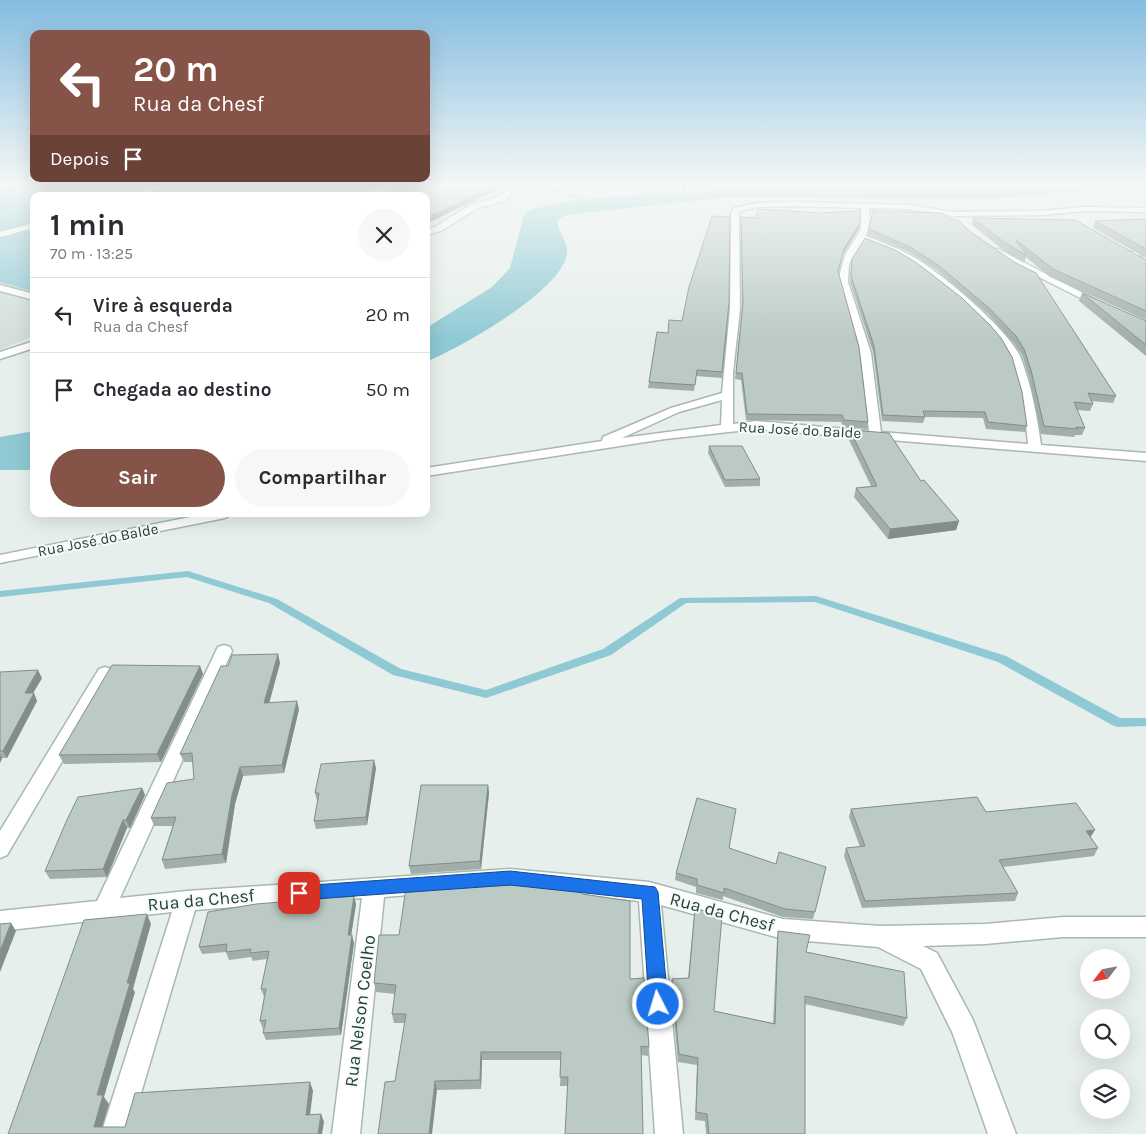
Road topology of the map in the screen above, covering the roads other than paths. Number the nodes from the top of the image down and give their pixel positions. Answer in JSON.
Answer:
{"nodes":[{"id":1,"x":735,"y":236,"type":"edge"},
{"id":2,"x":863,"y":238,"type":"joint"},
{"id":3,"x":986,"y":245,"type":"edge"},
{"id":4,"x":1117,"y":249,"type":"edge"},
{"id":5,"x":1146,"y":253,"type":"edge"},
{"id":6,"x":1125,"y":254,"type":"junction"},
{"id":7,"x":1146,"y":264,"type":"edge"},
{"id":8,"x":0,"y":288,"type":"edge"},
{"id":9,"x":30,"y":297,"type":"edge"},
{"id":10,"x":1110,"y":308,"type":"edge"},
{"id":11,"x":30,"y":345,"type":"edge"},
{"id":12,"x":0,"y":356,"type":"edge"},
{"id":13,"x":727,"y":395,"type":"junction"},
{"id":14,"x":727,"y":427,"type":"junction"},
{"id":15,"x":875,"y":433,"type":"junction"},
{"id":16,"x":592,"y":447,"type":"junction"},
{"id":17,"x":1035,"y":448,"type":"junction"},
{"id":18,"x":1146,"y":457,"type":"edge"},
{"id":19,"x":430,"y":471,"type":"edge"},
{"id":20,"x":210,"y":517,"type":"edge"},
{"id":21,"x":0,"y":559,"type":"edge"},
{"id":22,"x":224,"y":652,"type":"dead end"},
{"id":23,"x":105,"y":673,"type":"edge"},
{"id":24,"x":0,"y":849,"type":"edge"},
{"id":25,"x":374,"y":888,"type":"junction"},
{"id":26,"x":650,"y":892,"type":"junction"},
{"id":27,"x":187,"y":901,"type":"junction"},
{"id":28,"x":104,"y":909,"type":"junction"},
{"id":29,"x":0,"y":921,"type":"edge"},
{"id":30,"x":1146,"y":927,"type":"edge"},
{"id":31,"x":880,"y":937,"type":"junction"},
{"id":32,"x":115,"y":1134,"type":"edge"},
{"id":33,"x":346,"y":1134,"type":"edge"},
{"id":34,"x":669,"y":1134,"type":"edge"},
{"id":35,"x":1002,"y":1134,"type":"edge"}],
"edges":[{"from":1,"to":13,"type":"street"},
{"from":2,"to":15,"type":"street"},
{"from":2,"to":17,"type":"street"},
{"from":3,"to":10,"type":"street"},
{"from":4,"to":6,"type":"street"},
{"from":5,"to":6,"type":"street"},
{"from":6,"to":7,"type":"street"},
{"from":8,"to":9,"type":"street"},
{"from":11,"to":12,"type":"street"},
{"from":13,"to":14,"type":"street"},
{"from":13,"to":16,"type":"street"},
{"from":14,"to":15,"type":"street","name":"Rua José do Balde"},
{"from":14,"to":16,"type":"street","name":"Rua José do Balde"},
{"from":15,"to":17,"type":"street","name":"Rua José do Balde"},
{"from":16,"to":19,"type":"street","name":"Rua José do Balde"},
{"from":17,"to":18,"type":"street","name":"Rua José do Balde"},
{"from":20,"to":21,"type":"street","name":"Rua José do Balde"},
{"from":22,"to":28,"type":"street"},
{"from":23,"to":24,"type":"street"},
{"from":25,"to":26,"type":"street","name":"Rua da Chesf"},
{"from":25,"to":27,"type":"street","name":"Rua da Chesf"},
{"from":25,"to":33,"type":"street","name":"Rua Nelson Coelho"},
{"from":26,"to":31,"type":"street","name":"Rua da Chesf"},
{"from":26,"to":34,"type":"street"},
{"from":27,"to":28,"type":"street","name":"Rua da Chesf"},
{"from":27,"to":32,"type":"street"},
{"from":28,"to":29,"type":"street","name":"Rua da Chesf"},
{"from":30,"to":31,"type":"street","name":"Rua da Chesf"},
{"from":31,"to":35,"type":"street"}]}
